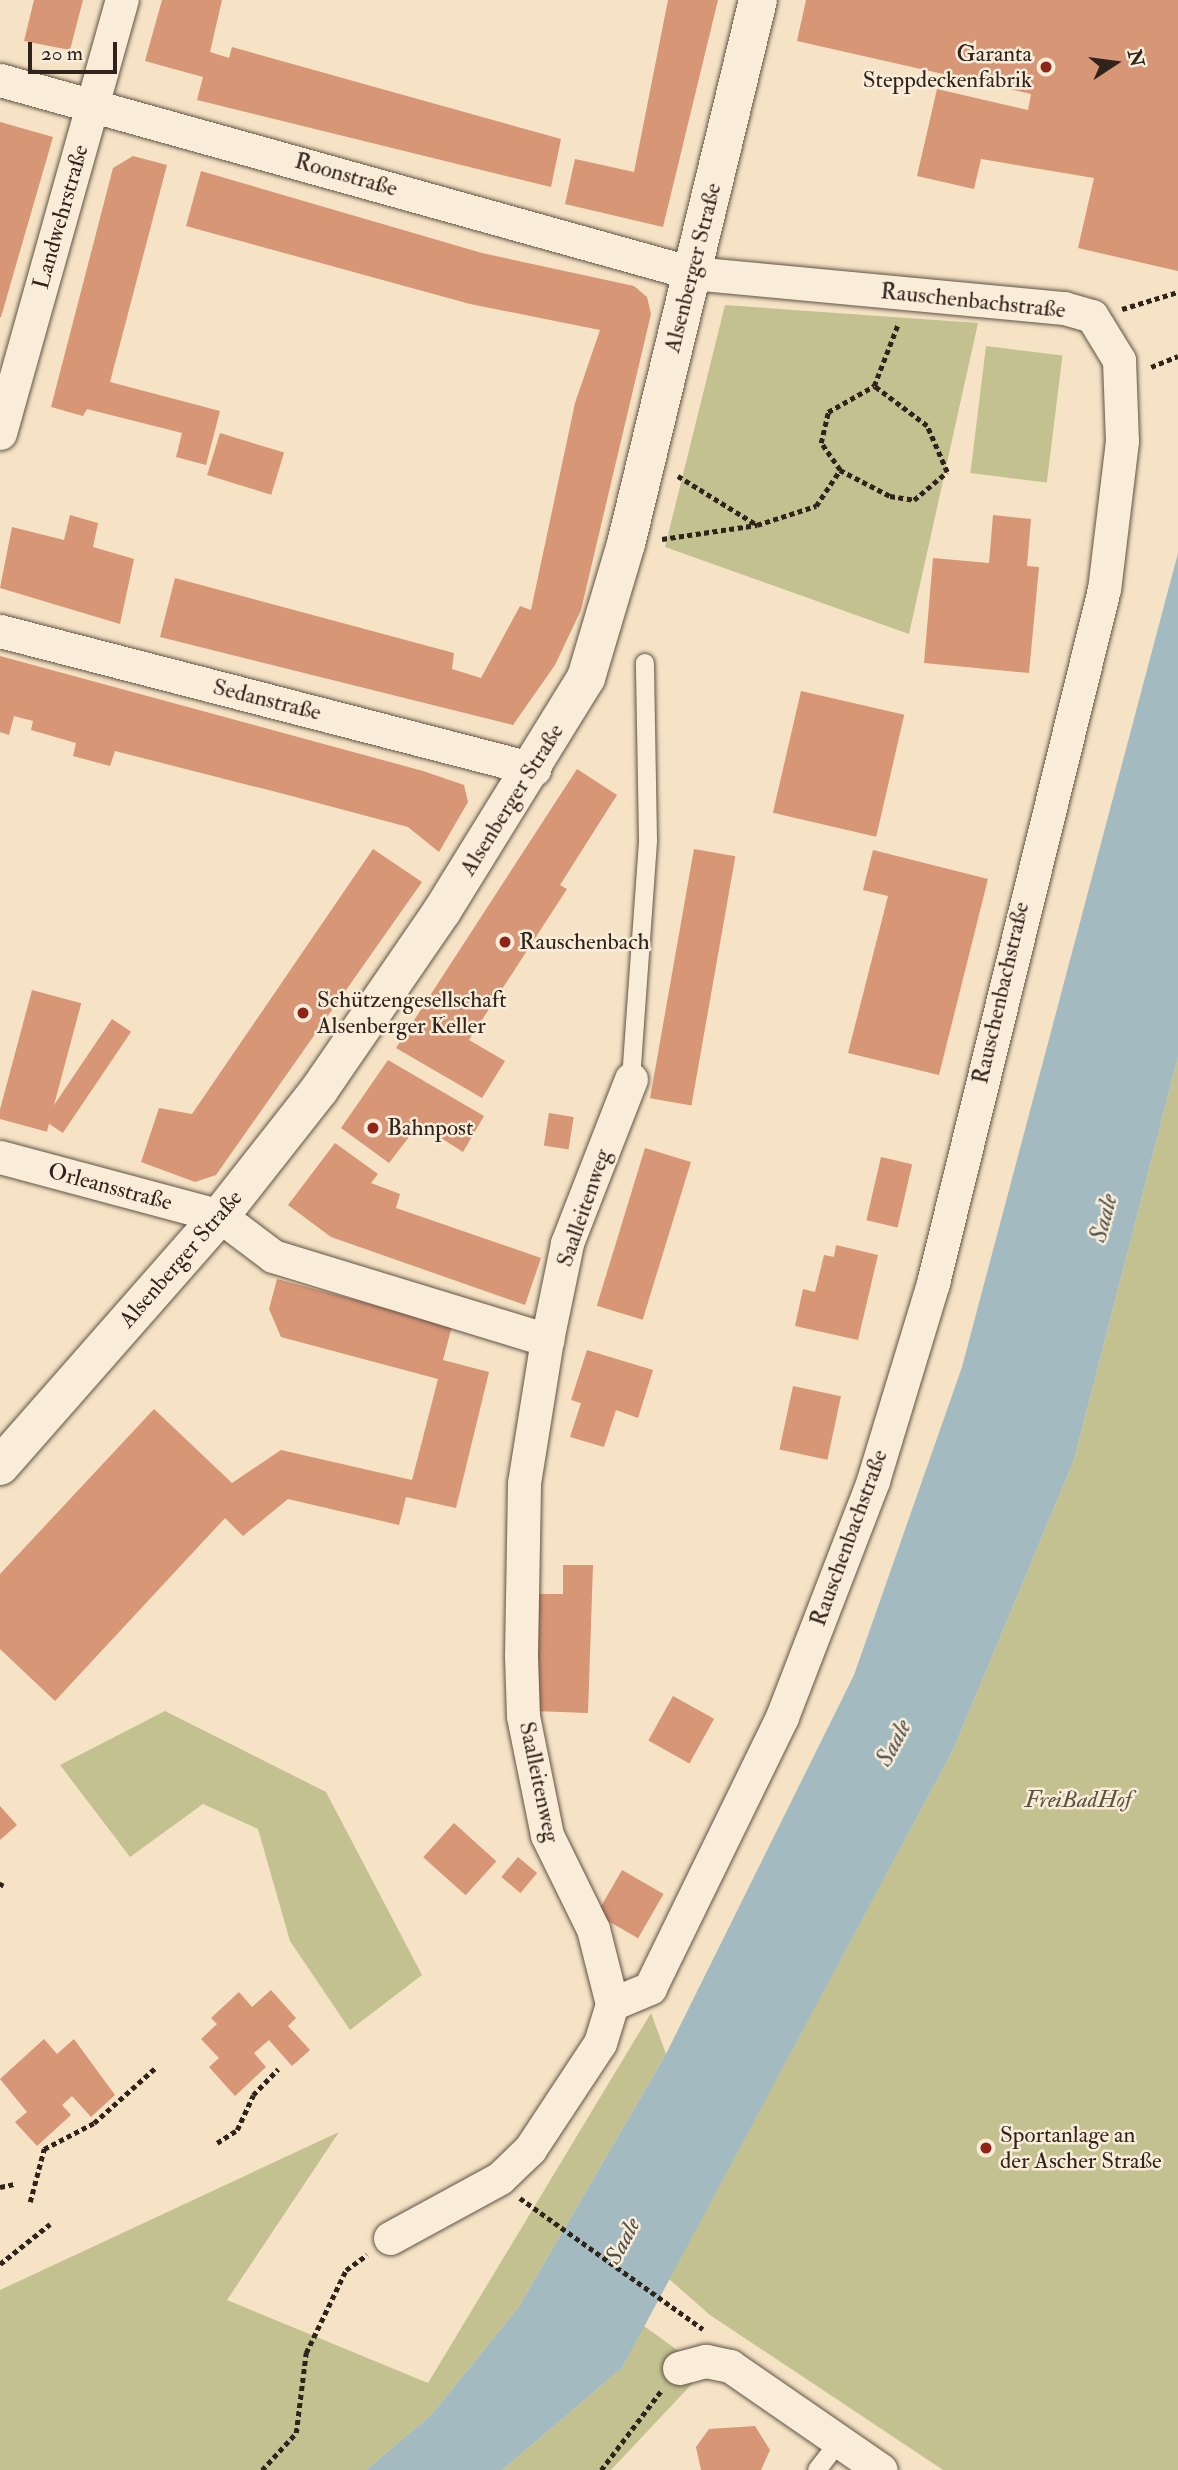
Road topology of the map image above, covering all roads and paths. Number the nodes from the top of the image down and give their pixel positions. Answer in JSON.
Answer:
{"nodes":[{"id":1,"x":122,"y":0,"type":"edge"},
{"id":2,"x":758,"y":0,"type":"edge"},
{"id":3,"x":0,"y":80,"type":"edge"},
{"id":4,"x":93,"y":104,"type":"junction"},
{"id":5,"x":692,"y":273,"type":"junction"},
{"id":6,"x":1178,"y":292,"type":"edge"},
{"id":7,"x":910,"y":294,"type":"junction"},
{"id":8,"x":1092,"y":316,"type":"junction"},
{"id":9,"x":874,"y":386,"type":"junction"},
{"id":10,"x":0,"y":433,"type":"edge"},
{"id":11,"x":647,"y":457,"type":"junction"},
{"id":12,"x":840,"y":470,"type":"junction"},
{"id":13,"x":757,"y":525,"type":"junction"},
{"id":14,"x":626,"y":544,"type":"junction"},
{"id":15,"x":0,"y":631,"type":"edge"},
{"id":16,"x":645,"y":663,"type":"dead end"},
{"id":17,"x":534,"y":769,"type":"junction"},
{"id":18,"x":631,"y":1079,"type":"joint"},
{"id":19,"x":0,"y":1157,"type":"edge"},
{"id":20,"x":220,"y":1216,"type":"junction"},
{"id":21,"x":547,"y":1340,"type":"junction"},
{"id":22,"x":0,"y":1466,"type":"edge"},
{"id":23,"x":612,"y":2004,"type":"junction"},
{"id":24,"x":155,"y":2068,"type":"dead end"},
{"id":25,"x":278,"y":2069,"type":"dead end"},
{"id":26,"x":217,"y":2143,"type":"dead end"},
{"id":27,"x":14,"y":2184,"type":"dead end"},
{"id":28,"x":0,"y":2187,"type":"edge"},
{"id":29,"x":30,"y":2202,"type":"dead end"},
{"id":30,"x":537,"y":2216,"type":"dead end"},
{"id":31,"x":50,"y":2224,"type":"dead end"},
{"id":32,"x":390,"y":2238,"type":"joint"},
{"id":33,"x":0,"y":2264,"type":"edge"},
{"id":34,"x":677,"y":2313,"type":"dead end"},
{"id":35,"x":679,"y":2368,"type":"joint"},
{"id":36,"x":838,"y":2442,"type":"junction"},
{"id":37,"x":262,"y":2470,"type":"edge"},
{"id":38,"x":601,"y":2470,"type":"edge"},
{"id":39,"x":817,"y":2470,"type":"edge"},
{"id":40,"x":881,"y":2470,"type":"edge"}],
"edges":[{"from":1,"to":4,"type":"street","name":"Landwehrstraße"},
{"from":2,"to":5,"type":"street","name":"Alsenberger Straße"},
{"from":3,"to":4,"type":"street","name":"Roonstraße"},
{"from":4,"to":5,"type":"street","name":"Roonstraße"},
{"from":4,"to":10,"type":"street","name":"Landwehrstraße"},
{"from":5,"to":7,"type":"street","name":"Rauschenbachstraße"},
{"from":5,"to":11,"type":"street","name":"Alsenberger Straße"},
{"from":6,"to":8,"type":"path"},
{"from":7,"to":8,"type":"street","name":"Rauschenbachstraße"},
{"from":7,"to":9,"type":"path"},
{"from":8,"to":23,"type":"street","name":"Rauschenbachstraße"},
{"from":9,"to":12,"type":"path"},
{"from":9,"to":12,"type":"path"},
{"from":11,"to":13,"type":"path"},
{"from":11,"to":14,"type":"street","name":"Alsenberger Straße"},
{"from":12,"to":13,"type":"path"},
{"from":13,"to":14,"type":"path"},
{"from":14,"to":17,"type":"street","name":"Alsenberger Straße"},
{"from":15,"to":17,"type":"street","name":"Sedanstraße"},
{"from":16,"to":18,"type":"lane"},
{"from":17,"to":20,"type":"street","name":"Alsenberger Straße"},
{"from":18,"to":21,"type":"street","name":"Saalleitenweg"},
{"from":19,"to":20,"type":"street","name":"Orleansstraße"},
{"from":20,"to":21,"type":"street"},
{"from":20,"to":22,"type":"street","name":"Alsenberger Straße"},
{"from":21,"to":23,"type":"street","name":"Saalleitenweg"},
{"from":23,"to":32,"type":"street"},
{"from":24,"to":29,"type":"path"},
{"from":25,"to":26,"type":"path"},
{"from":27,"to":28,"type":"path"},
{"from":30,"to":34,"type":"path"},
{"from":31,"to":33,"type":"path"},
{"from":32,"to":37,"type":"path"},
{"from":35,"to":36,"type":"street"},
{"from":35,"to":38,"type":"path"},
{"from":36,"to":39,"type":"lane"},
{"from":36,"to":40,"type":"street"}]}
